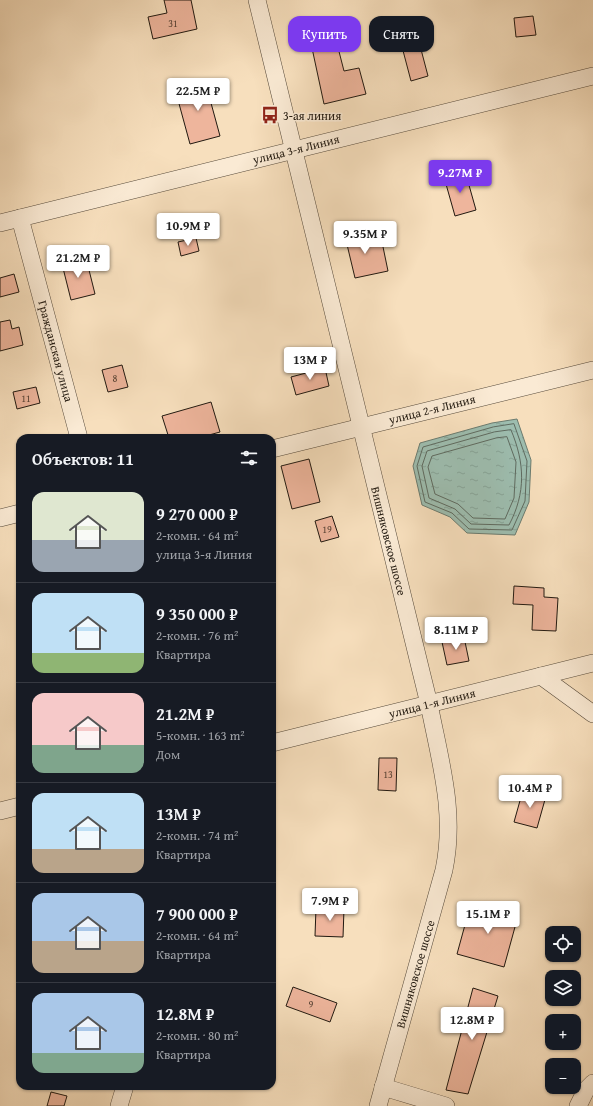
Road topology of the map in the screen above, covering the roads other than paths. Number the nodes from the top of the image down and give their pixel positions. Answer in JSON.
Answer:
{"nodes":[{"id":1,"x":257,"y":0,"type":"edge"},
{"id":2,"x":593,"y":76,"type":"edge"},
{"id":3,"x":294,"y":150,"type":"junction"},
{"id":4,"x":20,"y":218,"type":"junction"},
{"id":5,"x":0,"y":223,"type":"edge"},
{"id":6,"x":593,"y":370,"type":"edge"},
{"id":7,"x":361,"y":426,"type":"junction"},
{"id":8,"x":78,"y":434,"type":"edge"},
{"id":9,"x":276,"y":448,"type":"edge"},
{"id":10,"x":16,"y":513,"type":"edge"},
{"id":11,"x":0,"y":518,"type":"edge"},
{"id":12,"x":593,"y":663,"type":"edge"},
{"id":13,"x":540,"y":676,"type":"junction"},
{"id":14,"x":429,"y":704,"type":"junction"},
{"id":15,"x":593,"y":714,"type":"edge"},
{"id":16,"x":276,"y":742,"type":"edge"},
{"id":17,"x":16,"y":807,"type":"edge"},
{"id":18,"x":0,"y":811,"type":"edge"},
{"id":19,"x":593,"y":1083,"type":"edge"},
{"id":20,"x":383,"y":1087,"type":"junction"},
{"id":21,"x":124,"y":1090,"type":"edge"},
{"id":22,"x":119,"y":1106,"type":"edge"},
{"id":23,"x":378,"y":1106,"type":"edge"},
{"id":24,"x":446,"y":1106,"type":"edge"},
{"id":25,"x":578,"y":1106,"type":"edge"}],
"edges":[{"from":1,"to":3,"type":"street","name":"Вишняковское шоссе"},
{"from":2,"to":3,"type":"street","name":"улица 3-я Линия"},
{"from":3,"to":4,"type":"street","name":"улица 3-я Линия"},
{"from":3,"to":7,"type":"street","name":"Вишняковское шоссе"},
{"from":4,"to":5,"type":"street","name":"улица 3-я Линия"},
{"from":4,"to":8,"type":"street","name":"Гражданская улица"},
{"from":6,"to":7,"type":"street","name":"улица 2-я Линия"},
{"from":7,"to":9,"type":"street","name":"улица 2-я Линия"},
{"from":7,"to":14,"type":"street","name":"Вишняковское шоссе"},
{"from":10,"to":11,"type":"street"},
{"from":12,"to":13,"type":"street","name":"улица 1-я Линия"},
{"from":13,"to":14,"type":"street","name":"улица 1-я Линия"},
{"from":13,"to":15,"type":"street"},
{"from":14,"to":16,"type":"street","name":"улица 1-я Линия"},
{"from":14,"to":20,"type":"street","name":"Вишняковское шоссе"},
{"from":17,"to":18,"type":"street"},
{"from":19,"to":25,"type":"street"},
{"from":20,"to":23,"type":"street","name":"Вишняковское шоссе"},
{"from":20,"to":24,"type":"street"},
{"from":21,"to":22,"type":"street"}]}
